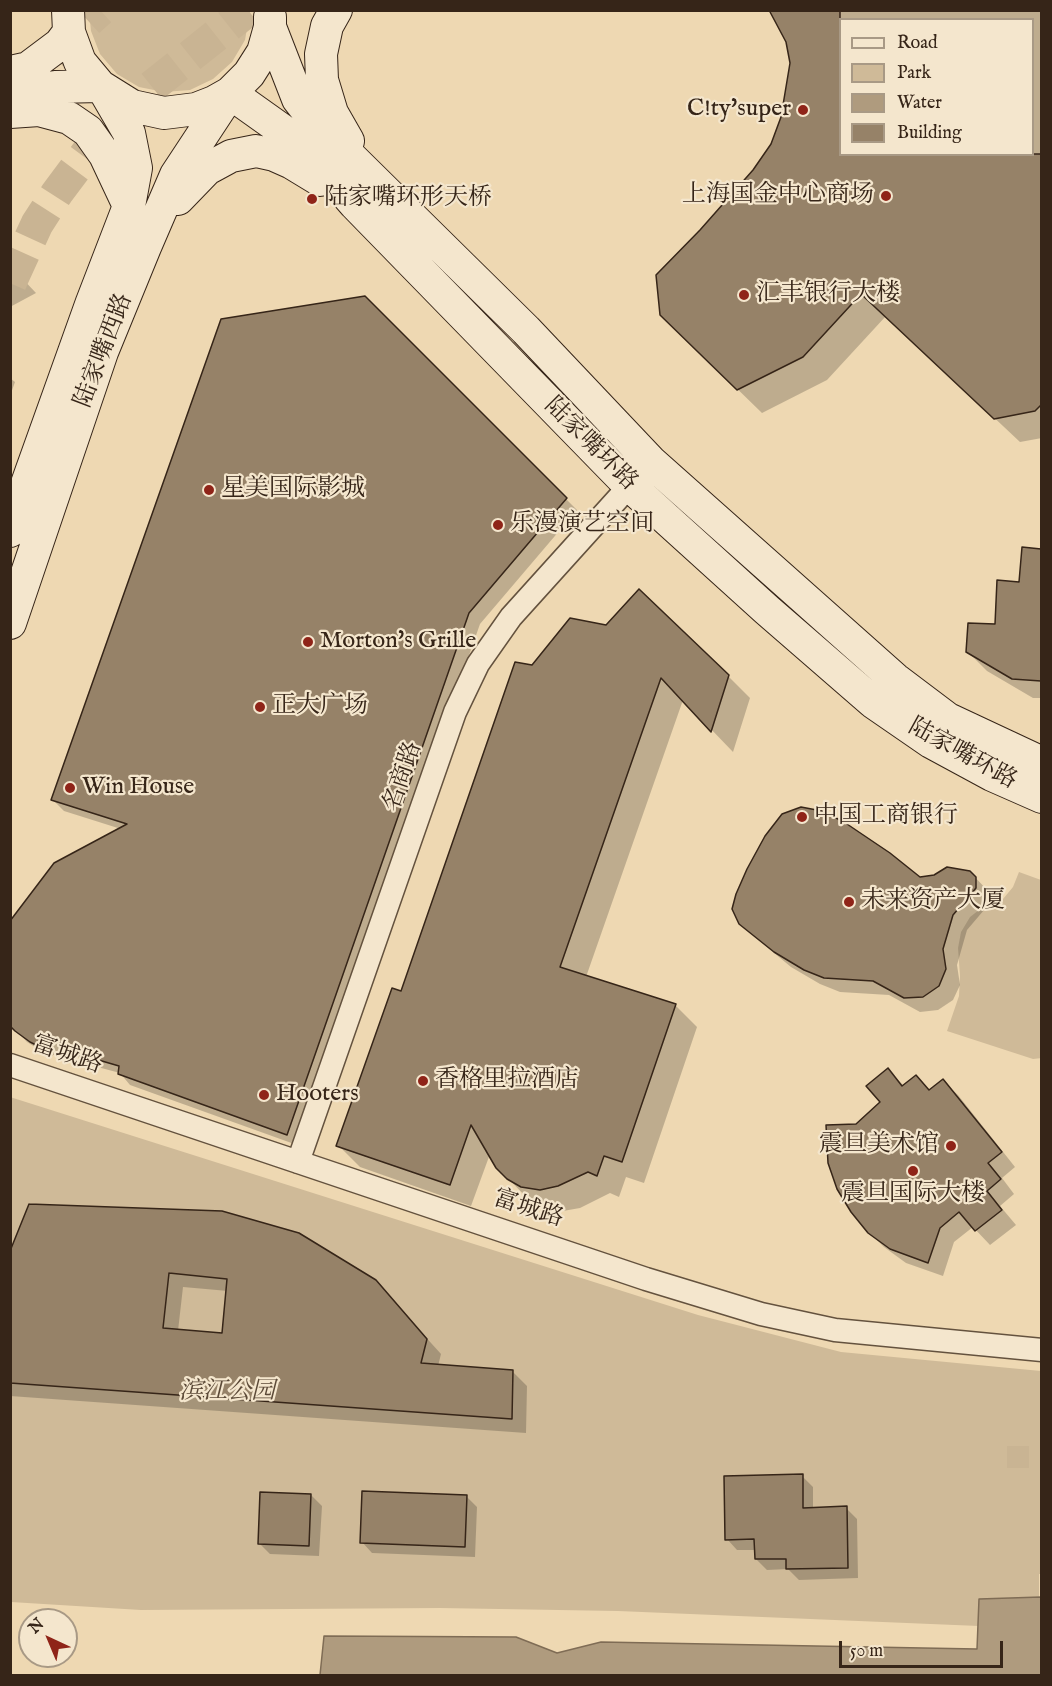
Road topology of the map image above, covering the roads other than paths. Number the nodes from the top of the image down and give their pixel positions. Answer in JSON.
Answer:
{"nodes":[{"id":1,"x":336,"y":10,"type":"edge"},
{"id":2,"x":276,"y":16,"type":"edge"},
{"id":3,"x":69,"y":21,"type":"edge"},
{"id":4,"x":10,"y":72,"type":"edge"},
{"id":5,"x":102,"y":88,"type":"junction"},
{"id":6,"x":10,"y":93,"type":"edge"},
{"id":7,"x":230,"y":93,"type":"junction"},
{"id":8,"x":10,"y":112,"type":"edge"},
{"id":9,"x":362,"y":168,"type":"junction"},
{"id":10,"x":355,"y":204,"type":"junction"},
{"id":11,"x":129,"y":206,"type":"junction"},
{"id":12,"x":145,"y":247,"type":"junction"},
{"id":13,"x":651,"y":462,"type":"junction"},
{"id":14,"x":629,"y":485,"type":"junction"},
{"id":15,"x":10,"y":531,"type":"edge"},
{"id":16,"x":10,"y":623,"type":"edge"},
{"id":17,"x":1041,"y":763,"type":"edge"},
{"id":18,"x":1041,"y":797,"type":"edge"},
{"id":19,"x":10,"y":1065,"type":"edge"},
{"id":20,"x":298,"y":1162,"type":"junction"},
{"id":21,"x":1041,"y":1350,"type":"edge"}],
"edges":[{"from":1,"to":9,"type":"main road"},
{"from":2,"to":7,"type":"main road"},
{"from":2,"to":9,"type":"main road","name":"陆家嘴环路"},
{"from":3,"to":4,"type":"main road"},
{"from":3,"to":5,"type":"main road"},
{"from":5,"to":6,"type":"main road"},
{"from":5,"to":7,"type":"main road"},
{"from":5,"to":11,"type":"main road","name":"陆家嘴西路"},
{"from":7,"to":10,"type":"main road","name":"陆家嘴环路"},
{"from":7,"to":12,"type":"main road","name":"陆家嘴西路"},
{"from":8,"to":11,"type":"main road"},
{"from":9,"to":13,"type":"main road","name":"陆家嘴环路"},
{"from":10,"to":12,"type":"main road"},
{"from":10,"to":14,"type":"main road","name":"陆家嘴环路"},
{"from":11,"to":15,"type":"main road","name":"陆家嘴西路"},
{"from":12,"to":16,"type":"main road","name":"陆家嘴西路"},
{"from":13,"to":14,"type":"street","name":"名商路"},
{"from":13,"to":17,"type":"main road","name":"陆家嘴环路"},
{"from":14,"to":18,"type":"main road","name":"陆家嘴环路"},
{"from":14,"to":20,"type":"street","name":"名商路"},
{"from":19,"to":20,"type":"street","name":"富城路"},
{"from":20,"to":21,"type":"street","name":"富城路"}]}
